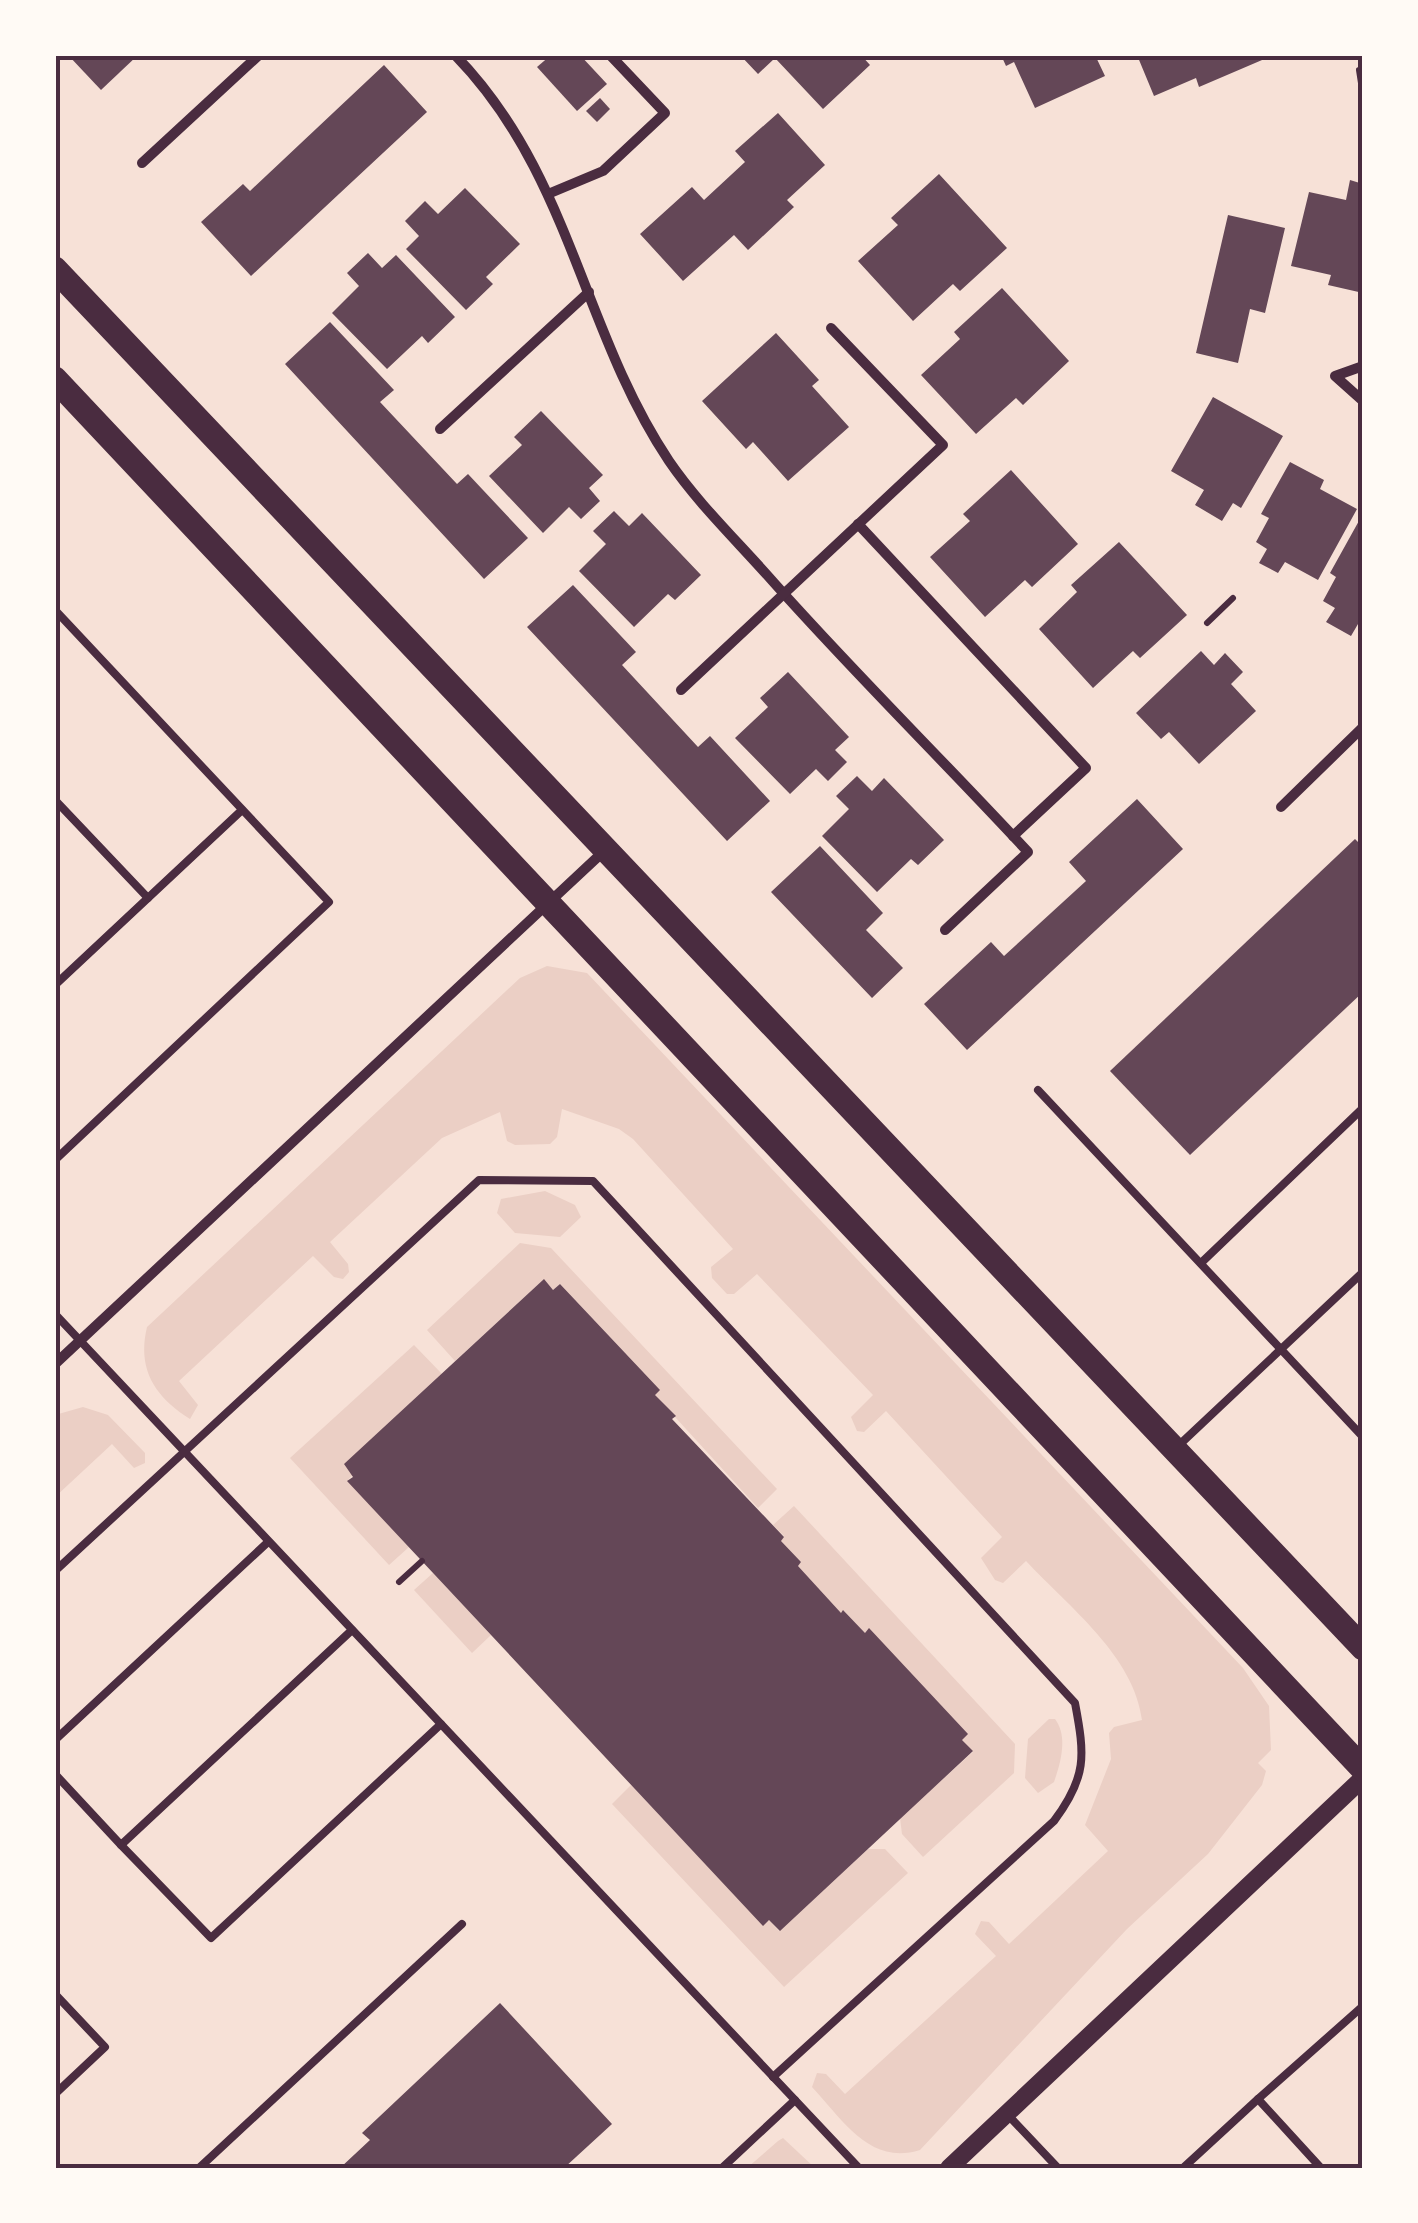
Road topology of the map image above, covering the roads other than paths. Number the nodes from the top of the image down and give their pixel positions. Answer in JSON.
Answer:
{"nodes":[{"id":1,"x":259,"y":55,"type":"edge"},
{"id":2,"x":455,"y":55,"type":"edge"},
{"id":3,"x":610,"y":55,"type":"edge"},
{"id":4,"x":142,"y":163,"type":"dead end"},
{"id":5,"x":548,"y":194,"type":"junction"},
{"id":6,"x":55,"y":269,"type":"edge"},
{"id":7,"x":589,"y":292,"type":"junction"},
{"id":8,"x":831,"y":328,"type":"dead end"},
{"id":9,"x":1363,"y":366,"type":"edge"},
{"id":10,"x":55,"y":379,"type":"edge"},
{"id":11,"x":1363,"y":400,"type":"edge"},
{"id":12,"x":440,"y":429,"type":"dead end"},
{"id":13,"x":858,"y":524,"type":"junction"},
{"id":14,"x":783,"y":594,"type":"junction"},
{"id":15,"x":55,"y":610,"type":"edge"},
{"id":16,"x":680,"y":690,"type":"dead end"},
{"id":17,"x":1363,"y":727,"type":"edge"},
{"id":18,"x":55,"y":800,"type":"edge"},
{"id":19,"x":1282,"y":807,"type":"dead end"},
{"id":20,"x":242,"y":810,"type":"junction"},
{"id":21,"x":1013,"y":836,"type":"junction"},
{"id":22,"x":603,"y":852,"type":"junction"},
{"id":23,"x":148,"y":898,"type":"junction"},
{"id":24,"x":550,"y":904,"type":"junction"},
{"id":25,"x":945,"y":930,"type":"dead end"},
{"id":26,"x":55,"y":985,"type":"edge"},
{"id":27,"x":1038,"y":1090,"type":"dead end"},
{"id":28,"x":1363,"y":1108,"type":"edge"},
{"id":29,"x":55,"y":1160,"type":"edge"},
{"id":30,"x":1200,"y":1263,"type":"junction"},
{"id":31,"x":1363,"y":1272,"type":"edge"},
{"id":32,"x":55,"y":1314,"type":"edge"},
{"id":33,"x":80,"y":1341,"type":"junction"},
{"id":34,"x":1281,"y":1350,"type":"junction"},
{"id":35,"x":55,"y":1364,"type":"edge"},
{"id":36,"x":1363,"y":1437,"type":"edge"},
{"id":37,"x":1174,"y":1450,"type":"junction"},
{"id":38,"x":183,"y":1451,"type":"junction"},
{"id":39,"x":268,"y":1542,"type":"junction"},
{"id":40,"x":55,"y":1571,"type":"edge"},
{"id":41,"x":352,"y":1630,"type":"junction"},
{"id":42,"x":1363,"y":1648,"type":"edge"},
{"id":43,"x":441,"y":1724,"type":"junction"},
{"id":44,"x":55,"y":1740,"type":"edge"},
{"id":45,"x":1363,"y":1768,"type":"edge"},
{"id":46,"x":55,"y":1774,"type":"edge"},
{"id":47,"x":1363,"y":1778,"type":"edge"},
{"id":48,"x":121,"y":1845,"type":"junction"},
{"id":49,"x":462,"y":1924,"type":"dead end"},
{"id":50,"x":55,"y":1994,"type":"edge"},
{"id":51,"x":1363,"y":2006,"type":"edge"},
{"id":52,"x":773,"y":2077,"type":"junction"},
{"id":53,"x":55,"y":2094,"type":"edge"},
{"id":54,"x":1258,"y":2099,"type":"junction"},
{"id":55,"x":795,"y":2100,"type":"junction"},
{"id":56,"x":1007,"y":2114,"type":"junction"},
{"id":57,"x":199,"y":2168,"type":"edge"},
{"id":58,"x":722,"y":2168,"type":"edge"},
{"id":59,"x":859,"y":2168,"type":"edge"},
{"id":60,"x":949,"y":2168,"type":"edge"},
{"id":61,"x":1058,"y":2168,"type":"edge"},
{"id":62,"x":1183,"y":2168,"type":"edge"},
{"id":63,"x":1321,"y":2168,"type":"edge"}],
"edges":[{"from":1,"to":4,"type":"street"},
{"from":2,"to":5,"type":"street"},
{"from":3,"to":5,"type":"street"},
{"from":5,"to":7,"type":"street"},
{"from":6,"to":22,"type":"main road"},
{"from":7,"to":12,"type":"street"},
{"from":7,"to":14,"type":"street"},
{"from":8,"to":13,"type":"street"},
{"from":9,"to":11,"type":"street"},
{"from":10,"to":24,"type":"main road"},
{"from":13,"to":14,"type":"street"},
{"from":13,"to":21,"type":"street"},
{"from":14,"to":16,"type":"street"},
{"from":14,"to":21,"type":"street"},
{"from":15,"to":20,"type":"lane"},
{"from":17,"to":19,"type":"street"},
{"from":18,"to":23,"type":"lane"},
{"from":20,"to":23,"type":"lane"},
{"from":20,"to":29,"type":"lane"},
{"from":21,"to":25,"type":"street"},
{"from":22,"to":24,"type":"street"},
{"from":22,"to":37,"type":"main road"},
{"from":23,"to":26,"type":"lane"},
{"from":24,"to":33,"type":"street"},
{"from":24,"to":45,"type":"main road"},
{"from":27,"to":30,"type":"lane"},
{"from":28,"to":30,"type":"lane"},
{"from":30,"to":34,"type":"lane"},
{"from":31,"to":34,"type":"lane"},
{"from":32,"to":33,"type":"lane"},
{"from":33,"to":35,"type":"street"},
{"from":33,"to":38,"type":"lane"},
{"from":34,"to":36,"type":"lane"},
{"from":34,"to":37,"type":"lane"},
{"from":37,"to":42,"type":"main road"},
{"from":38,"to":39,"type":"lane"},
{"from":38,"to":40,"type":"lane"},
{"from":38,"to":52,"type":"lane"},
{"from":39,"to":41,"type":"lane"},
{"from":39,"to":44,"type":"lane"},
{"from":41,"to":43,"type":"lane"},
{"from":41,"to":48,"type":"lane"},
{"from":43,"to":48,"type":"lane"},
{"from":43,"to":52,"type":"lane"},
{"from":46,"to":48,"type":"lane"},
{"from":47,"to":56,"type":"street"},
{"from":49,"to":57,"type":"lane"},
{"from":50,"to":53,"type":"lane"},
{"from":51,"to":54,"type":"lane"},
{"from":52,"to":55,"type":"lane"},
{"from":54,"to":62,"type":"lane"},
{"from":54,"to":63,"type":"lane"},
{"from":55,"to":58,"type":"lane"},
{"from":55,"to":59,"type":"lane"},
{"from":56,"to":60,"type":"street"},
{"from":56,"to":61,"type":"lane"}]}
